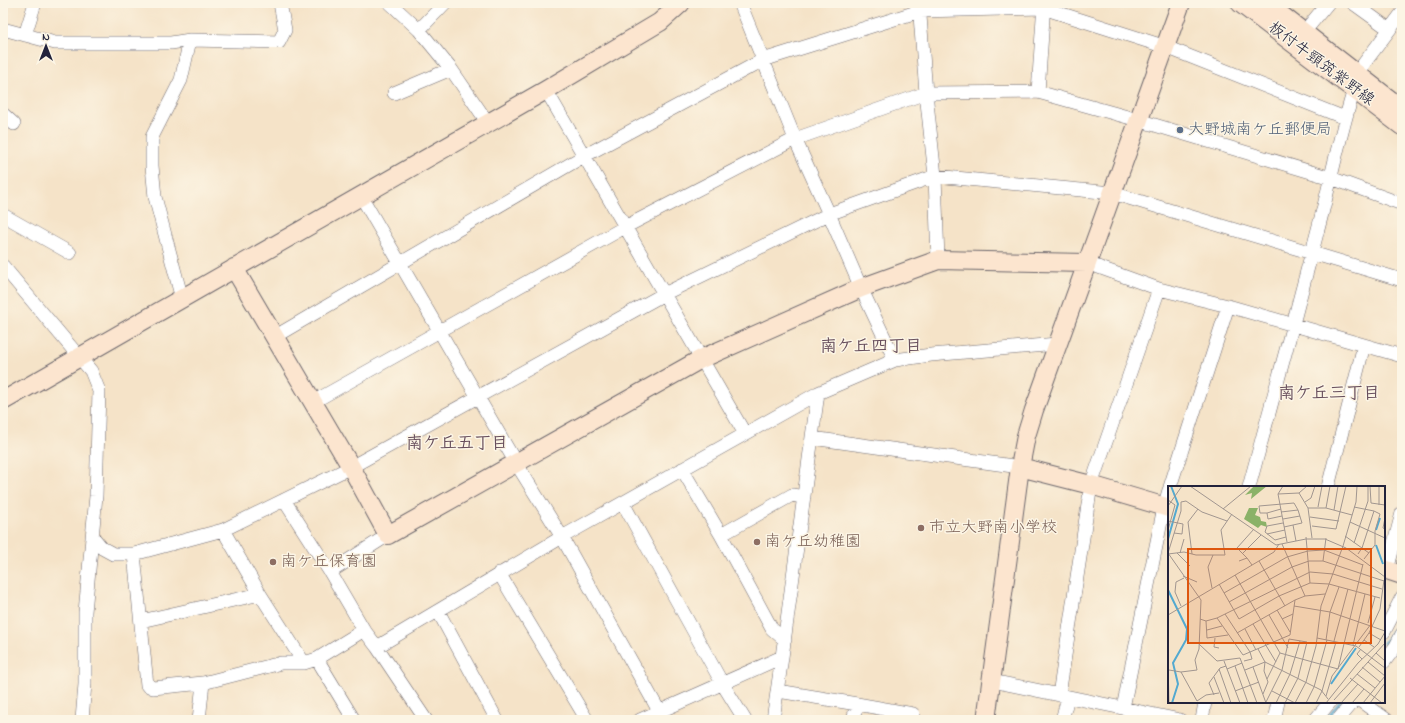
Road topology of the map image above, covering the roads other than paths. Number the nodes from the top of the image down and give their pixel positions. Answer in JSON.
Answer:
{"nodes":[{"id":1,"x":35,"y":3,"type":"edge"},
{"id":2,"x":280,"y":3,"type":"edge"},
{"id":3,"x":390,"y":3,"type":"edge"},
{"id":4,"x":445,"y":3,"type":"edge"},
{"id":5,"x":681,"y":3,"type":"edge"},
{"id":6,"x":740,"y":3,"type":"edge"},
{"id":7,"x":1181,"y":3,"type":"edge"},
{"id":8,"x":1240,"y":3,"type":"edge"},
{"id":9,"x":1266,"y":3,"type":"edge"},
{"id":10,"x":1328,"y":3,"type":"edge"},
{"id":11,"x":1353,"y":3,"type":"edge"},
{"id":12,"x":1043,"y":5,"type":"edge"},
{"id":13,"x":919,"y":7,"type":"edge"},
{"id":14,"x":1402,"y":13,"type":"edge"},
{"id":15,"x":3,"y":29,"type":"edge"},
{"id":16,"x":1390,"y":29,"type":"junction"},
{"id":17,"x":419,"y":30,"type":"junction"},
{"id":18,"x":1304,"y":32,"type":"junction"},
{"id":19,"x":25,"y":35,"type":"junction"},
{"id":20,"x":190,"y":40,"type":"junction"},
{"id":21,"x":1166,"y":47,"type":"junction"},
{"id":22,"x":763,"y":60,"type":"junction"},
{"id":23,"x":451,"y":69,"type":"junction"},
{"id":24,"x":1355,"y":82,"type":"junction"},
{"id":25,"x":546,"y":90,"type":"junction"},
{"id":26,"x":1038,"y":92,"type":"junction"},
{"id":27,"x":394,"y":93,"type":"dead end"},
{"id":28,"x":926,"y":93,"type":"junction"},
{"id":29,"x":1402,"y":109,"type":"edge"},
{"id":30,"x":3,"y":114,"type":"edge"},
{"id":31,"x":1345,"y":118,"type":"junction"},
{"id":32,"x":1138,"y":120,"type":"junction"},
{"id":33,"x":488,"y":123,"type":"junction"},
{"id":34,"x":14,"y":124,"type":"dead end"},
{"id":35,"x":1402,"y":126,"type":"edge"},
{"id":36,"x":795,"y":139,"type":"junction"},
{"id":37,"x":584,"y":156,"type":"junction"},
{"id":38,"x":935,"y":176,"type":"junction"},
{"id":39,"x":1331,"y":178,"type":"junction"},
{"id":40,"x":1112,"y":193,"type":"junction"},
{"id":41,"x":361,"y":196,"type":"junction"},
{"id":42,"x":1402,"y":204,"type":"edge"},
{"id":43,"x":829,"y":214,"type":"junction"},
{"id":44,"x":3,"y":215,"type":"edge"},
{"id":45,"x":625,"y":227,"type":"junction"},
{"id":46,"x":70,"y":252,"type":"dead end"},
{"id":47,"x":1312,"y":252,"type":"junction"},
{"id":48,"x":938,"y":260,"type":"junction"},
{"id":49,"x":401,"y":263,"type":"junction"},
{"id":50,"x":1087,"y":263,"type":"junction"},
{"id":51,"x":3,"y":266,"type":"edge"},
{"id":52,"x":234,"y":268,"type":"junction"},
{"id":53,"x":1402,"y":280,"type":"edge"},
{"id":54,"x":861,"y":288,"type":"junction"},
{"id":55,"x":1159,"y":289,"type":"junction"},
{"id":56,"x":664,"y":294,"type":"junction"},
{"id":57,"x":182,"y":299,"type":"junction"},
{"id":58,"x":1228,"y":306,"type":"junction"},
{"id":59,"x":1293,"y":325,"type":"junction"},
{"id":60,"x":440,"y":331,"type":"junction"},
{"id":61,"x":274,"y":337,"type":"junction"},
{"id":62,"x":1056,"y":344,"type":"junction"},
{"id":63,"x":1364,"y":345,"type":"junction"},
{"id":64,"x":1402,"y":356,"type":"edge"},
{"id":65,"x":79,"y":357,"type":"junction"},
{"id":66,"x":701,"y":359,"type":"junction"},
{"id":67,"x":895,"y":360,"type":"junction"},
{"id":68,"x":818,"y":393,"type":"junction"},
{"id":69,"x":478,"y":398,"type":"junction"},
{"id":70,"x":3,"y":401,"type":"edge"},
{"id":71,"x":313,"y":402,"type":"junction"},
{"id":72,"x":745,"y":434,"type":"junction"},
{"id":73,"x":812,"y":438,"type":"junction"},
{"id":74,"x":516,"y":463,"type":"junction"},
{"id":75,"x":351,"y":467,"type":"junction"},
{"id":76,"x":1020,"y":467,"type":"junction"},
{"id":77,"x":682,"y":469,"type":"junction"},
{"id":78,"x":1092,"y":485,"type":"junction"},
{"id":79,"x":1170,"y":486,"type":"edge"},
{"id":80,"x":1249,"y":486,"type":"edge"},
{"id":81,"x":1328,"y":486,"type":"edge"},
{"id":82,"x":804,"y":497,"type":"junction"},
{"id":83,"x":284,"y":500,"type":"junction"},
{"id":84,"x":1167,"y":502,"type":"edge"},
{"id":85,"x":623,"y":503,"type":"junction"},
{"id":86,"x":1402,"y":512,"type":"edge"},
{"id":87,"x":223,"y":530,"type":"junction"},
{"id":88,"x":388,"y":535,"type":"junction"},
{"id":89,"x":721,"y":535,"type":"junction"},
{"id":90,"x":93,"y":537,"type":"junction"},
{"id":91,"x":562,"y":537,"type":"junction"},
{"id":92,"x":134,"y":554,"type":"junction"},
{"id":93,"x":1391,"y":571,"type":"edge"},
{"id":94,"x":330,"y":572,"type":"junction"},
{"id":95,"x":499,"y":573,"type":"junction"},
{"id":96,"x":260,"y":594,"type":"junction"},
{"id":97,"x":1402,"y":597,"type":"edge"},
{"id":98,"x":438,"y":611,"type":"junction"},
{"id":99,"x":141,"y":621,"type":"junction"},
{"id":100,"x":364,"y":630,"type":"junction"},
{"id":101,"x":1385,"y":630,"type":"edge"},
{"id":102,"x":1402,"y":634,"type":"edge"},
{"id":103,"x":785,"y":640,"type":"junction"},
{"id":104,"x":377,"y":647,"type":"junction"},
{"id":105,"x":1399,"y":648,"type":"edge"},
{"id":106,"x":782,"y":657,"type":"junction"},
{"id":107,"x":317,"y":659,"type":"junction"},
{"id":108,"x":1385,"y":661,"type":"edge"},
{"id":109,"x":304,"y":663,"type":"junction"},
{"id":110,"x":992,"y":681,"type":"junction"},
{"id":111,"x":203,"y":683,"type":"junction"},
{"id":112,"x":722,"y":683,"type":"junction"},
{"id":113,"x":778,"y":691,"type":"junction"},
{"id":114,"x":1064,"y":696,"type":"junction"},
{"id":115,"x":1205,"y":703,"type":"edge"},
{"id":116,"x":1278,"y":703,"type":"edge"},
{"id":117,"x":1329,"y":703,"type":"edge"},
{"id":118,"x":1352,"y":703,"type":"edge"},
{"id":119,"x":1363,"y":703,"type":"edge"},
{"id":120,"x":857,"y":704,"type":"junction"},
{"id":121,"x":1129,"y":713,"type":"edge"},
{"id":122,"x":662,"y":716,"type":"edge"},
{"id":123,"x":82,"y":720,"type":"edge"},
{"id":124,"x":199,"y":720,"type":"edge"},
{"id":125,"x":354,"y":720,"type":"edge"},
{"id":126,"x":426,"y":720,"type":"edge"},
{"id":127,"x":497,"y":720,"type":"edge"},
{"id":128,"x":587,"y":720,"type":"edge"},
{"id":129,"x":640,"y":720,"type":"edge"},
{"id":130,"x":744,"y":720,"type":"edge"},
{"id":131,"x":773,"y":720,"type":"edge"},
{"id":132,"x":853,"y":720,"type":"edge"},
{"id":133,"x":912,"y":720,"type":"edge"},
{"id":134,"x":986,"y":720,"type":"edge"},
{"id":135,"x":1062,"y":720,"type":"edge"},
{"id":136,"x":1180,"y":720,"type":"edge"},
{"id":137,"x":1202,"y":720,"type":"edge"},
{"id":138,"x":1274,"y":720,"type":"edge"},
{"id":139,"x":1315,"y":720,"type":"edge"},
{"id":140,"x":1338,"y":720,"type":"edge"},
{"id":141,"x":1387,"y":720,"type":"edge"}],
"edges":[{"from":1,"to":19,"type":"street"},
{"from":2,"to":20,"type":"street"},
{"from":3,"to":17,"type":"street"},
{"from":4,"to":17,"type":"street"},
{"from":5,"to":25,"type":"street"},
{"from":6,"to":22,"type":"street"},
{"from":7,"to":21,"type":"street"},
{"from":8,"to":24,"type":"street","name":"板付牛頸筑紫野線"},
{"from":9,"to":18,"type":"street","name":"板付牛頸筑紫野線"},
{"from":10,"to":18,"type":"street"},
{"from":11,"to":16,"type":"street"},
{"from":12,"to":13,"type":"street"},
{"from":12,"to":21,"type":"street"},
{"from":12,"to":26,"type":"street"},
{"from":13,"to":22,"type":"street"},
{"from":13,"to":28,"type":"street"},
{"from":14,"to":16,"type":"street"},
{"from":15,"to":19,"type":"street"},
{"from":16,"to":24,"type":"street"},
{"from":17,"to":23,"type":"street"},
{"from":18,"to":24,"type":"street","name":"板付牛頸筑紫野線"},
{"from":19,"to":20,"type":"street"},
{"from":20,"to":57,"type":"street"},
{"from":21,"to":31,"type":"street"},
{"from":21,"to":32,"type":"street"},
{"from":22,"to":36,"type":"street"},
{"from":22,"to":37,"type":"street"},
{"from":23,"to":27,"type":"street"},
{"from":23,"to":33,"type":"street"},
{"from":24,"to":29,"type":"street","name":"板付牛頸筑紫野線"},
{"from":24,"to":31,"type":"street"},
{"from":24,"to":35,"type":"street","name":"板付牛頸筑紫野線"},
{"from":25,"to":33,"type":"street"},
{"from":25,"to":37,"type":"street"},
{"from":26,"to":28,"type":"street"},
{"from":26,"to":32,"type":"street"},
{"from":28,"to":36,"type":"street"},
{"from":28,"to":38,"type":"street"},
{"from":30,"to":34,"type":"street"},
{"from":31,"to":39,"type":"street"},
{"from":32,"to":39,"type":"street"},
{"from":32,"to":40,"type":"street"},
{"from":33,"to":41,"type":"street"},
{"from":36,"to":43,"type":"street"},
{"from":36,"to":45,"type":"street"},
{"from":37,"to":45,"type":"street"},
{"from":37,"to":49,"type":"street"},
{"from":38,"to":40,"type":"street"},
{"from":38,"to":43,"type":"street"},
{"from":38,"to":48,"type":"street"},
{"from":39,"to":42,"type":"street"},
{"from":39,"to":47,"type":"street"},
{"from":40,"to":47,"type":"street"},
{"from":40,"to":50,"type":"street"},
{"from":41,"to":49,"type":"street"},
{"from":41,"to":52,"type":"street"},
{"from":43,"to":54,"type":"street"},
{"from":43,"to":56,"type":"street"},
{"from":44,"to":46,"type":"street"},
{"from":45,"to":56,"type":"street"},
{"from":45,"to":60,"type":"street"},
{"from":47,"to":53,"type":"street"},
{"from":47,"to":59,"type":"street"},
{"from":48,"to":50,"type":"street"},
{"from":48,"to":54,"type":"street"},
{"from":49,"to":60,"type":"street"},
{"from":49,"to":61,"type":"street"},
{"from":50,"to":55,"type":"street"},
{"from":50,"to":62,"type":"street"},
{"from":51,"to":65,"type":"street"},
{"from":52,"to":57,"type":"street"},
{"from":52,"to":61,"type":"street"},
{"from":54,"to":66,"type":"street"},
{"from":54,"to":67,"type":"street"},
{"from":55,"to":58,"type":"street"},
{"from":55,"to":78,"type":"street"},
{"from":56,"to":66,"type":"street"},
{"from":56,"to":69,"type":"street"},
{"from":57,"to":65,"type":"street"},
{"from":58,"to":59,"type":"street"},
{"from":58,"to":79,"type":"street"},
{"from":59,"to":63,"type":"street"},
{"from":59,"to":80,"type":"street"},
{"from":60,"to":69,"type":"street"},
{"from":60,"to":71,"type":"street"},
{"from":61,"to":71,"type":"street"},
{"from":62,"to":67,"type":"street"},
{"from":62,"to":76,"type":"street"},
{"from":63,"to":64,"type":"street"},
{"from":63,"to":81,"type":"street"},
{"from":65,"to":70,"type":"street"},
{"from":65,"to":90,"type":"street"},
{"from":66,"to":72,"type":"street"},
{"from":66,"to":74,"type":"street"},
{"from":67,"to":68,"type":"street"},
{"from":68,"to":72,"type":"street"},
{"from":68,"to":73,"type":"street"},
{"from":69,"to":74,"type":"street"},
{"from":69,"to":75,"type":"street"},
{"from":71,"to":75,"type":"street"},
{"from":72,"to":77,"type":"street"},
{"from":73,"to":76,"type":"street"},
{"from":73,"to":82,"type":"street"},
{"from":74,"to":88,"type":"street"},
{"from":74,"to":91,"type":"street"},
{"from":75,"to":83,"type":"street"},
{"from":75,"to":88,"type":"street"},
{"from":76,"to":78,"type":"street"},
{"from":76,"to":110,"type":"street"},
{"from":77,"to":85,"type":"street"},
{"from":77,"to":89,"type":"street"},
{"from":78,"to":84,"type":"street"},
{"from":78,"to":114,"type":"street"},
{"from":82,"to":89,"type":"street"},
{"from":82,"to":103,"type":"street"},
{"from":83,"to":87,"type":"street"},
{"from":83,"to":94,"type":"street"},
{"from":84,"to":121,"type":"street"},
{"from":85,"to":91,"type":"street"},
{"from":85,"to":112,"type":"street"},
{"from":86,"to":93,"type":"street"},
{"from":87,"to":92,"type":"street"},
{"from":87,"to":96,"type":"street"},
{"from":88,"to":94,"type":"street"},
{"from":89,"to":103,"type":"street"},
{"from":90,"to":92,"type":"street"},
{"from":90,"to":123,"type":"street"},
{"from":91,"to":95,"type":"street"},
{"from":91,"to":122,"type":"street"},
{"from":92,"to":99,"type":"street"},
{"from":94,"to":100,"type":"street"},
{"from":95,"to":98,"type":"street"},
{"from":95,"to":128,"type":"street"},
{"from":96,"to":99,"type":"street"},
{"from":96,"to":109,"type":"street"},
{"from":97,"to":101,"type":"street"},
{"from":98,"to":104,"type":"street"},
{"from":98,"to":127,"type":"street"},
{"from":99,"to":111,"type":"street"},
{"from":100,"to":104,"type":"street"},
{"from":100,"to":107,"type":"street"},
{"from":102,"to":105,"type":"street"},
{"from":103,"to":106,"type":"street"},
{"from":104,"to":126,"type":"street"},
{"from":105,"to":108,"type":"street"},
{"from":106,"to":112,"type":"street"},
{"from":106,"to":113,"type":"street"},
{"from":107,"to":109,"type":"street"},
{"from":107,"to":125,"type":"street"},
{"from":109,"to":111,"type":"street"},
{"from":110,"to":114,"type":"street"},
{"from":110,"to":134,"type":"street"},
{"from":111,"to":124,"type":"street"},
{"from":112,"to":122,"type":"street"},
{"from":112,"to":130,"type":"street"},
{"from":113,"to":120,"type":"street"},
{"from":113,"to":131,"type":"street"},
{"from":114,"to":121,"type":"street"},
{"from":114,"to":135,"type":"street"},
{"from":115,"to":137,"type":"street"},
{"from":116,"to":138,"type":"street"},
{"from":117,"to":139,"type":"street"},
{"from":118,"to":140,"type":"street"},
{"from":119,"to":141,"type":"street"},
{"from":120,"to":132,"type":"street"},
{"from":120,"to":133,"type":"street"},
{"from":121,"to":136,"type":"street"},
{"from":122,"to":129,"type":"street"}]}
